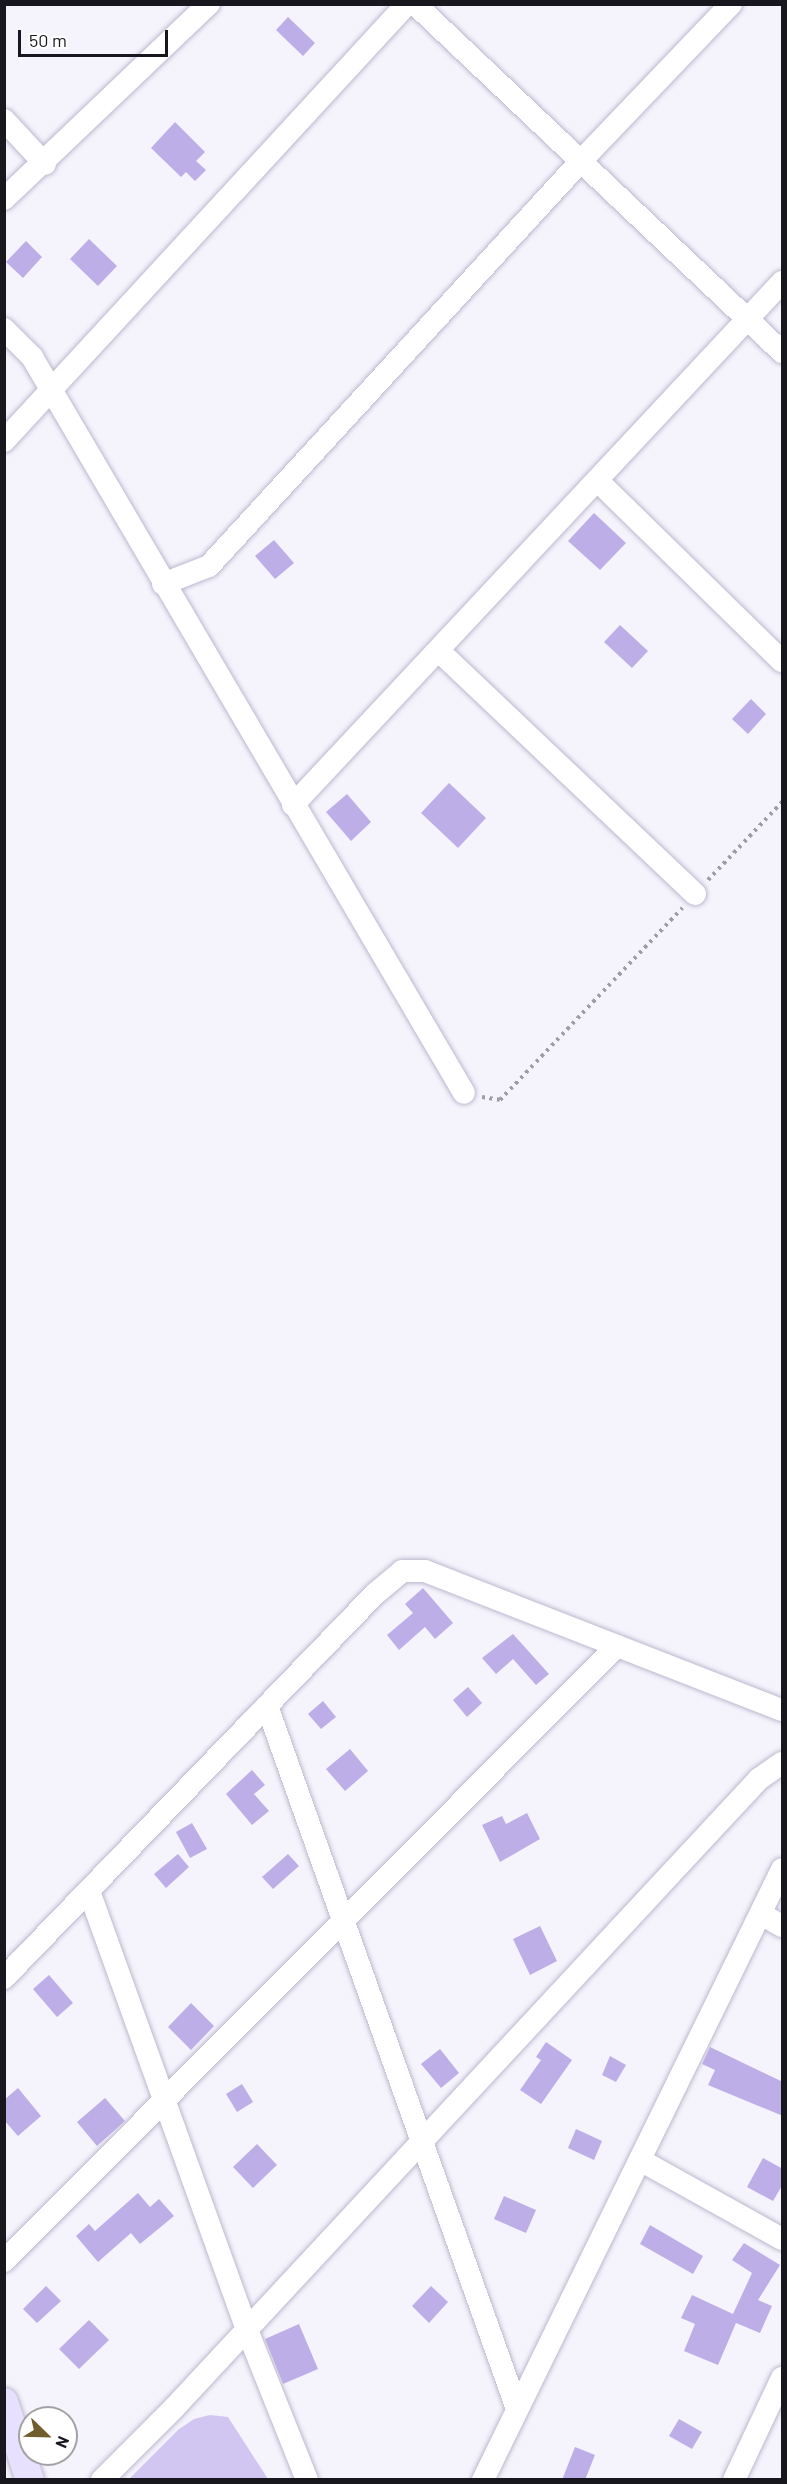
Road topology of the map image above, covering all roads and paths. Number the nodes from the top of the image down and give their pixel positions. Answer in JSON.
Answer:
{"nodes":[{"id":1,"x":209,"y":4,"type":"edge"},
{"id":2,"x":407,"y":4,"type":"edge"},
{"id":3,"x":415,"y":4,"type":"edge"},
{"id":4,"x":731,"y":4,"type":"edge"},
{"id":5,"x":4,"y":120,"type":"edge"},
{"id":6,"x":581,"y":161,"type":"junction"},
{"id":7,"x":45,"y":164,"type":"junction"},
{"id":8,"x":4,"y":199,"type":"edge"},
{"id":9,"x":783,"y":282,"type":"edge"},
{"id":10,"x":747,"y":318,"type":"junction"},
{"id":11,"x":4,"y":329,"type":"edge"},
{"id":12,"x":783,"y":352,"type":"edge"},
{"id":13,"x":51,"y":392,"type":"junction"},
{"id":14,"x":4,"y":441,"type":"edge"},
{"id":15,"x":599,"y":482,"type":"junction"},
{"id":16,"x":163,"y":584,"type":"junction"},
{"id":17,"x":439,"y":651,"type":"junction"},
{"id":18,"x":783,"y":661,"type":"edge"},
{"id":19,"x":783,"y":802,"type":"edge"},
{"id":20,"x":293,"y":805,"type":"junction"},
{"id":21,"x":695,"y":894,"type":"junction"},
{"id":22,"x":464,"y":1093,"type":"joint"},
{"id":23,"x":617,"y":1646,"type":"junction"},
{"id":24,"x":267,"y":1706,"type":"junction"},
{"id":25,"x":783,"y":1710,"type":"edge"},
{"id":26,"x":783,"y":1763,"type":"edge"},
{"id":27,"x":783,"y":1869,"type":"edge"},
{"id":28,"x":88,"y":1891,"type":"junction"},
{"id":29,"x":761,"y":1914,"type":"junction"},
{"id":30,"x":344,"y":1921,"type":"junction"},
{"id":31,"x":783,"y":1926,"type":"edge"},
{"id":32,"x":4,"y":1978,"type":"edge"},
{"id":33,"x":164,"y":2101,"type":"junction"},
{"id":34,"x":422,"y":2142,"type":"junction"},
{"id":35,"x":640,"y":2160,"type":"junction"},
{"id":36,"x":783,"y":2239,"type":"edge"},
{"id":37,"x":4,"y":2261,"type":"edge"},
{"id":38,"x":247,"y":2330,"type":"junction"},
{"id":39,"x":783,"y":2379,"type":"edge"},
{"id":40,"x":4,"y":2402,"type":"edge"},
{"id":41,"x":517,"y":2409,"type":"junction"},
{"id":42,"x":484,"y":2479,"type":"edge"},
{"id":43,"x":30,"y":2480,"type":"edge"},
{"id":44,"x":102,"y":2480,"type":"edge"},
{"id":45,"x":307,"y":2480,"type":"edge"},
{"id":46,"x":734,"y":2480,"type":"edge"}],
"edges":[{"from":1,"to":7,"type":"street"},
{"from":2,"to":13,"type":"street"},
{"from":3,"to":6,"type":"street"},
{"from":4,"to":6,"type":"street"},
{"from":5,"to":7,"type":"street"},
{"from":6,"to":10,"type":"street"},
{"from":6,"to":16,"type":"street"},
{"from":7,"to":8,"type":"street"},
{"from":9,"to":10,"type":"street"},
{"from":10,"to":12,"type":"street"},
{"from":10,"to":15,"type":"street"},
{"from":11,"to":13,"type":"street"},
{"from":13,"to":14,"type":"street"},
{"from":13,"to":16,"type":"street"},
{"from":15,"to":17,"type":"street"},
{"from":15,"to":18,"type":"street"},
{"from":16,"to":20,"type":"street"},
{"from":17,"to":20,"type":"street"},
{"from":17,"to":21,"type":"street"},
{"from":19,"to":21,"type":"path"},
{"from":20,"to":22,"type":"street"},
{"from":21,"to":22,"type":"path"},
{"from":23,"to":24,"type":"street"},
{"from":23,"to":25,"type":"street"},
{"from":23,"to":30,"type":"street"},
{"from":24,"to":28,"type":"street"},
{"from":24,"to":30,"type":"street"},
{"from":26,"to":34,"type":"street"},
{"from":27,"to":29,"type":"street"},
{"from":28,"to":32,"type":"street"},
{"from":28,"to":33,"type":"street"},
{"from":29,"to":31,"type":"street"},
{"from":29,"to":35,"type":"street"},
{"from":30,"to":33,"type":"street"},
{"from":30,"to":34,"type":"street"},
{"from":33,"to":37,"type":"street"},
{"from":33,"to":38,"type":"street"},
{"from":34,"to":38,"type":"street"},
{"from":34,"to":41,"type":"street"},
{"from":35,"to":36,"type":"street"},
{"from":35,"to":41,"type":"street"},
{"from":38,"to":44,"type":"street"},
{"from":38,"to":45,"type":"street"},
{"from":39,"to":46,"type":"street"},
{"from":40,"to":43,"type":"main road"},
{"from":41,"to":42,"type":"street"}]}
